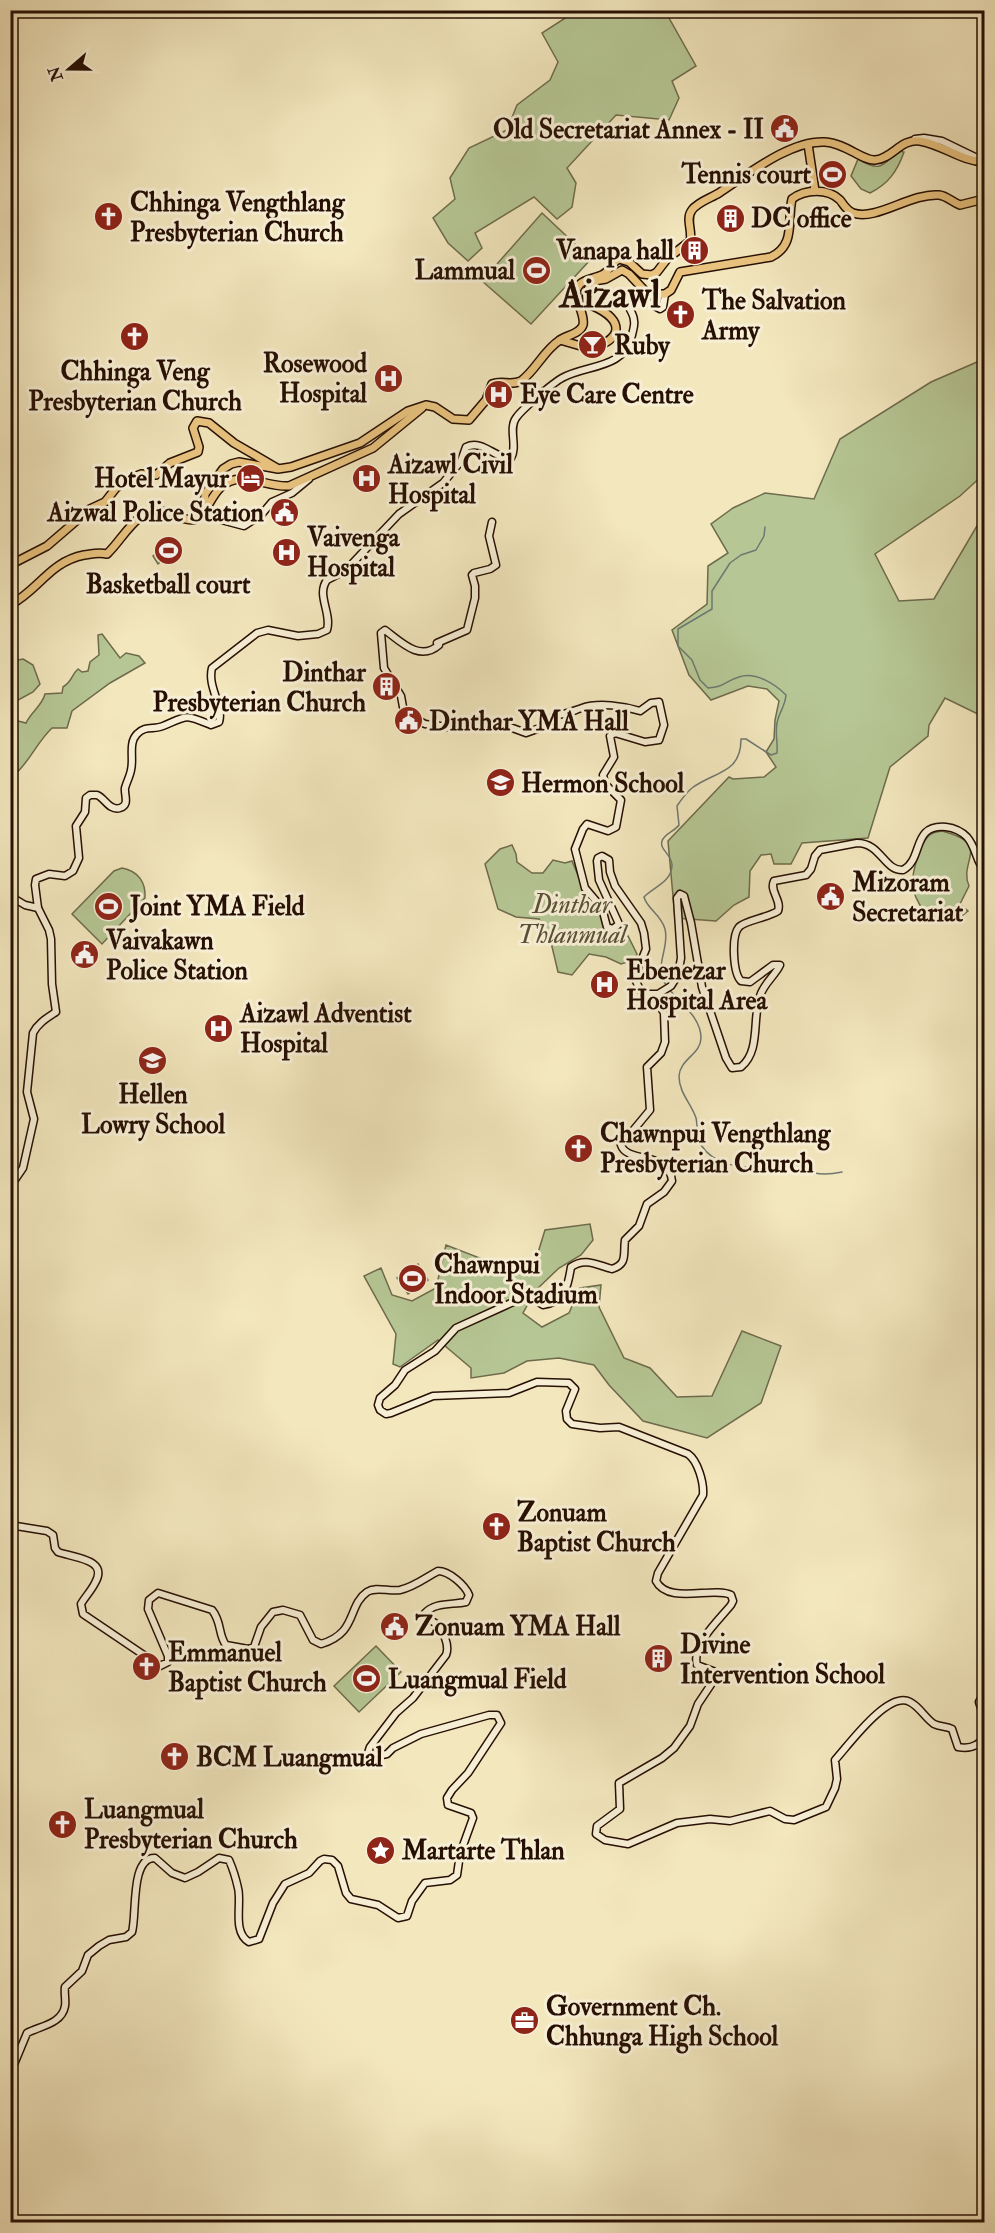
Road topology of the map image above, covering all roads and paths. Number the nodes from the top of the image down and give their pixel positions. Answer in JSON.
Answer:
{"nodes":[{"id":1,"x":910,"y":141,"type":"junction"},
{"id":2,"x":808,"y":144,"type":"junction"},
{"id":3,"x":984,"y":155,"type":"edge"},
{"id":4,"x":984,"y":162,"type":"edge"},
{"id":5,"x":816,"y":191,"type":"junction"},
{"id":6,"x":984,"y":199,"type":"edge"},
{"id":7,"x":588,"y":281,"type":"junction"},
{"id":8,"x":665,"y":294,"type":"junction"},
{"id":9,"x":560,"y":340,"type":"junction"},
{"id":10,"x":423,"y":406,"type":"junction"},
{"id":11,"x":278,"y":469,"type":"junction"},
{"id":12,"x":312,"y":477,"type":"junction"},
{"id":13,"x":204,"y":496,"type":"junction"},
{"id":14,"x":212,"y":498,"type":"junction"},
{"id":15,"x":204,"y":512,"type":"junction"},
{"id":16,"x":492,"y":522,"type":"dead end"},
{"id":17,"x":10,"y":565,"type":"edge"},
{"id":18,"x":10,"y":605,"type":"edge"},
{"id":19,"x":984,"y":870,"type":"edge"},
{"id":20,"x":10,"y":896,"type":"edge"},
{"id":21,"x":38,"y":908,"type":"junction"},
{"id":22,"x":656,"y":995,"type":"junction"},
{"id":23,"x":10,"y":1187,"type":"edge"},
{"id":24,"x":10,"y":1525,"type":"edge"},
{"id":25,"x":984,"y":1693,"type":"edge"},
{"id":26,"x":984,"y":1717,"type":"edge"},
{"id":27,"x":984,"y":1737,"type":"edge"},
{"id":28,"x":10,"y":2074,"type":"edge"}],
"edges":[{"from":1,"to":2,"type":"main road"},
{"from":1,"to":3,"type":"street"},
{"from":1,"to":4,"type":"main road"},
{"from":2,"to":5,"type":"main road"},
{"from":2,"to":7,"type":"main road"},
{"from":5,"to":6,"type":"main road"},
{"from":5,"to":8,"type":"main road"},
{"from":7,"to":8,"type":"main road"},
{"from":7,"to":9,"type":"main road"},
{"from":7,"to":9,"type":"main road"},
{"from":8,"to":21,"type":"street"},
{"from":9,"to":10,"type":"main road"},
{"from":10,"to":11,"type":"main road"},
{"from":10,"to":12,"type":"main road"},
{"from":11,"to":13,"type":"main road"},
{"from":11,"to":17,"type":"main road"},
{"from":12,"to":14,"type":"main road"},
{"from":12,"to":15,"type":"street"},
{"from":13,"to":14,"type":"street"},
{"from":13,"to":15,"type":"main road"},
{"from":14,"to":15,"type":"main road"},
{"from":15,"to":18,"type":"main road"},
{"from":16,"to":22,"type":"street"},
{"from":19,"to":22,"type":"street"},
{"from":20,"to":21,"type":"street"},
{"from":21,"to":23,"type":"street"},
{"from":22,"to":27,"type":"street"},
{"from":24,"to":28,"type":"street"},
{"from":25,"to":26,"type":"street"}]}
